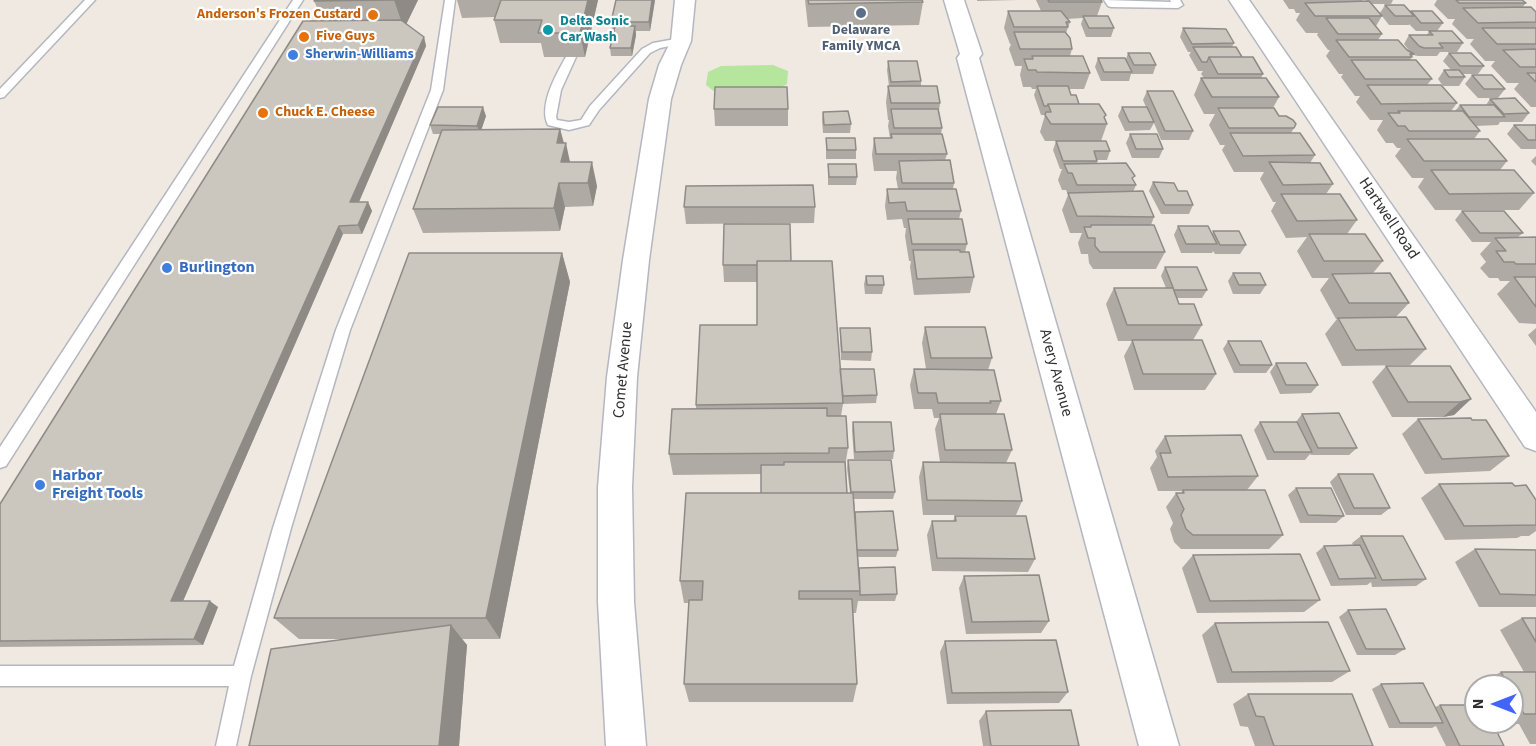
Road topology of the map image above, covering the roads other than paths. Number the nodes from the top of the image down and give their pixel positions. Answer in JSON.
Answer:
{"nodes":[{"id":1,"x":90,"y":0,"type":"edge"},
{"id":2,"x":298,"y":0,"type":"edge"},
{"id":3,"x":450,"y":0,"type":"edge"},
{"id":4,"x":686,"y":0,"type":"edge"},
{"id":5,"x":954,"y":0,"type":"edge"},
{"id":6,"x":1109,"y":0,"type":"edge"},
{"id":7,"x":1175,"y":0,"type":"edge"},
{"id":8,"x":1239,"y":0,"type":"edge"},
{"id":9,"x":681,"y":41,"type":"junction"},
{"id":10,"x":571,"y":57,"type":"edge"},
{"id":11,"x":0,"y":95,"type":"edge"},
{"id":12,"x":1536,"y":438,"type":"edge"},
{"id":13,"x":0,"y":461,"type":"edge"},
{"id":14,"x":0,"y":676,"type":"edge"},
{"id":15,"x":241,"y":676,"type":"junction"},
{"id":16,"x":226,"y":746,"type":"edge"},
{"id":17,"x":626,"y":746,"type":"edge"},
{"id":18,"x":1159,"y":746,"type":"edge"}],
"edges":[{"from":1,"to":11,"type":"lane"},
{"from":2,"to":13,"type":"lane"},
{"from":3,"to":15,"type":"lane"},
{"from":4,"to":9,"type":"street","name":"Comet Avenue"},
{"from":5,"to":18,"type":"street","name":"Avery Avenue"},
{"from":6,"to":7,"type":"lane"},
{"from":8,"to":12,"type":"street","name":"Hartwell Road"},
{"from":9,"to":10,"type":"lane"},
{"from":9,"to":17,"type":"street","name":"Comet Avenue"},
{"from":14,"to":15,"type":"lane"},
{"from":15,"to":16,"type":"lane"}]}
